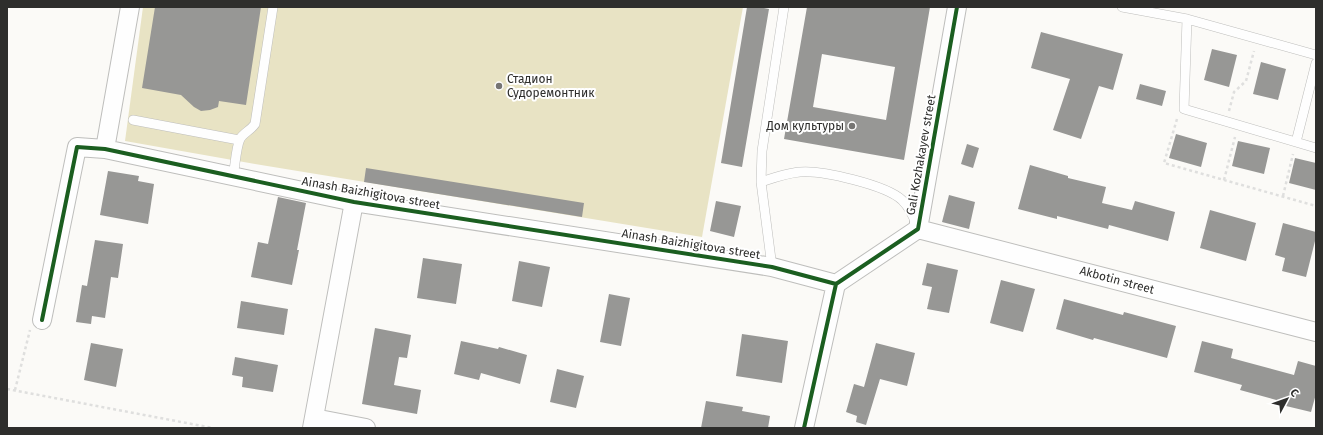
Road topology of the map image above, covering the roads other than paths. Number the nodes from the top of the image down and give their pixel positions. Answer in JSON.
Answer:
{"nodes":[{"id":1,"x":130,"y":7,"type":"edge"},
{"id":2,"x":273,"y":7,"type":"edge"},
{"id":3,"x":784,"y":7,"type":"edge"},
{"id":4,"x":957,"y":7,"type":"edge"},
{"id":5,"x":1122,"y":7,"type":"edge"},
{"id":6,"x":1187,"y":19,"type":"junction"},
{"id":7,"x":1316,"y":55,"type":"edge"},
{"id":8,"x":1316,"y":63,"type":"edge"},
{"id":9,"x":133,"y":120,"type":"dead end"},
{"id":10,"x":239,"y":140,"type":"junction"},
{"id":11,"x":1296,"y":142,"type":"junction"},
{"id":12,"x":1316,"y":148,"type":"edge"},
{"id":13,"x":105,"y":149,"type":"junction"},
{"id":14,"x":233,"y":177,"type":"junction"},
{"id":15,"x":761,"y":182,"type":"junction"},
{"id":16,"x":354,"y":202,"type":"junction"},
{"id":17,"x":918,"y":229,"type":"junction"},
{"id":18,"x":772,"y":267,"type":"junction"},
{"id":19,"x":836,"y":284,"type":"junction"},
{"id":20,"x":42,"y":320,"type":"road end"},
{"id":21,"x":1316,"y":332,"type":"edge"},
{"id":22,"x":313,"y":423,"type":"edge"},
{"id":23,"x":366,"y":428,"type":"edge"},
{"id":24,"x":804,"y":428,"type":"edge"}],
"edges":[{"from":1,"to":13,"type":"street"},
{"from":2,"to":10,"type":"lane"},
{"from":3,"to":15,"type":"lane"},
{"from":4,"to":17,"type":"street","name":"Gali Kozhakayev street"},
{"from":5,"to":6,"type":"lane"},
{"from":6,"to":7,"type":"lane"},
{"from":6,"to":11,"type":"lane"},
{"from":8,"to":11,"type":"lane"},
{"from":9,"to":10,"type":"lane"},
{"from":10,"to":14,"type":"lane"},
{"from":11,"to":12,"type":"lane"},
{"from":13,"to":14,"type":"street","name":"Ainash Baizhigitova street"},
{"from":13,"to":20,"type":"street","name":"Ainash Baizhigitova street"},
{"from":14,"to":16,"type":"street","name":"Ainash Baizhigitova street"},
{"from":15,"to":17,"type":"lane"},
{"from":15,"to":18,"type":"lane"},
{"from":16,"to":18,"type":"street","name":"Ainash Baizhigitova street"},
{"from":16,"to":22,"type":"street","name":"Ainash Baizhigitova street"},
{"from":17,"to":19,"type":"street","name":"Gali Kozhakayev street"},
{"from":17,"to":21,"type":"street","name":"Akbotin street"},
{"from":18,"to":19,"type":"street","name":"Ainash Baizhigitova street"},
{"from":19,"to":24,"type":"street"},
{"from":22,"to":23,"type":"street","name":"Ainash Baizhigitova street"}]}
